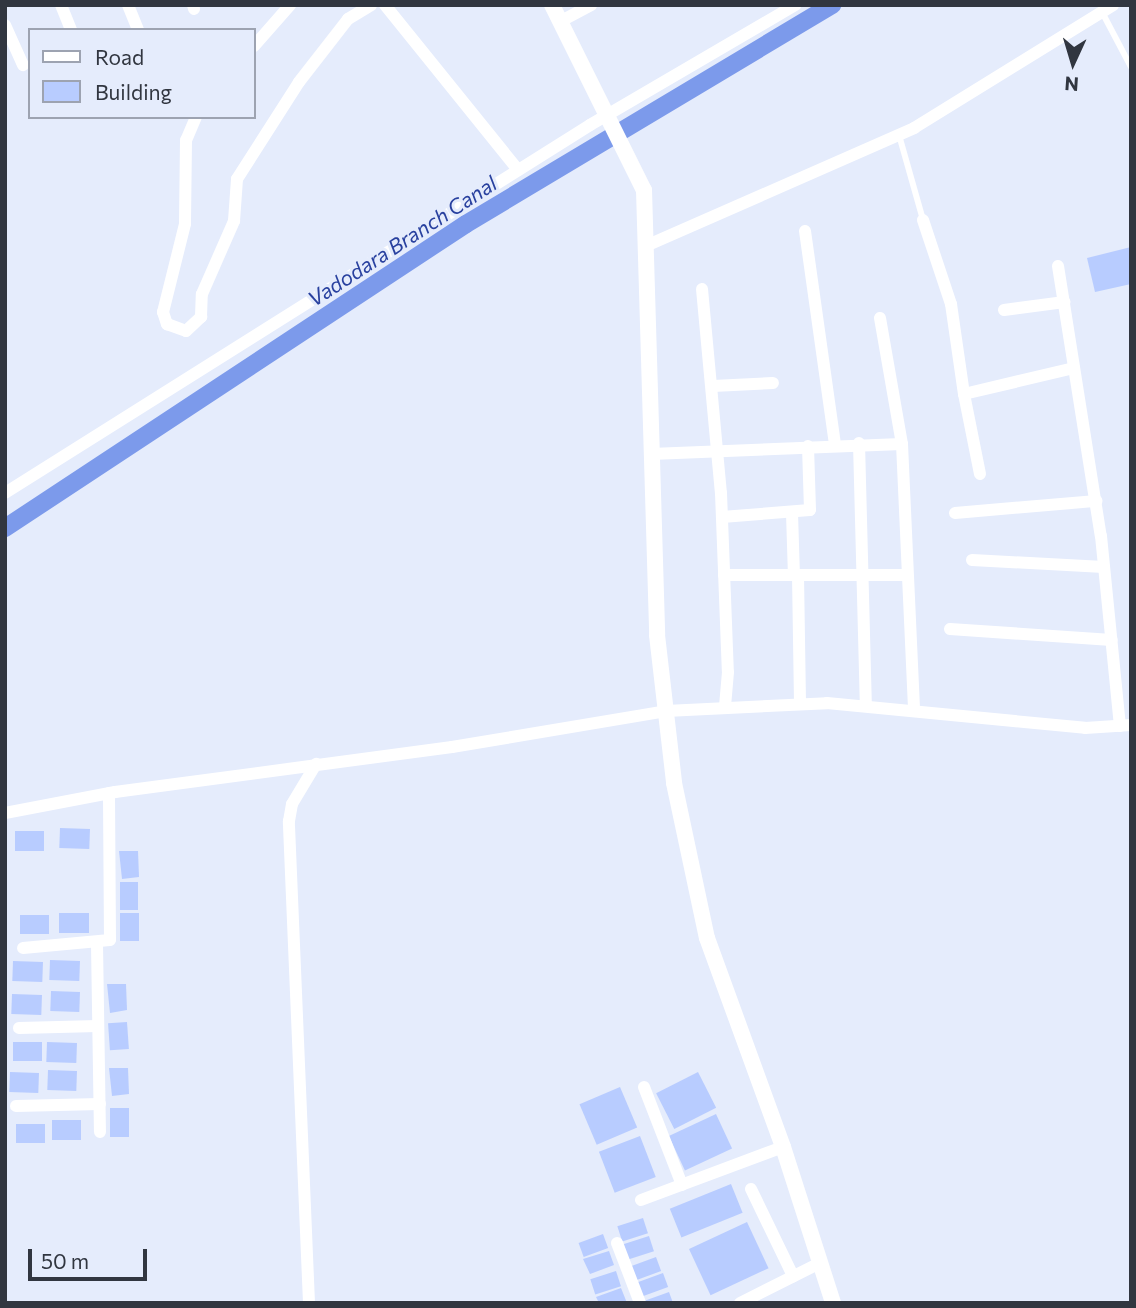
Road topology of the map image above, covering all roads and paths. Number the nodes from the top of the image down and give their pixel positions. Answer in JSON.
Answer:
{"nodes":[{"id":1,"x":61,"y":5,"type":"edge"},
{"id":2,"x":128,"y":5,"type":"edge"},
{"id":3,"x":290,"y":5,"type":"edge"},
{"id":4,"x":371,"y":5,"type":"edge"},
{"id":5,"x":385,"y":5,"type":"edge"},
{"id":6,"x":552,"y":5,"type":"edge"},
{"id":7,"x":591,"y":5,"type":"edge"},
{"id":8,"x":795,"y":5,"type":"edge"},
{"id":9,"x":1107,"y":9,"type":"edge"},
{"id":10,"x":563,"y":20,"type":"junction"},
{"id":11,"x":5,"y":25,"type":"edge"},
{"id":12,"x":70,"y":28,"type":"edge"},
{"id":13,"x":137,"y":28,"type":"edge"},
{"id":14,"x":256,"y":44,"type":"edge"},
{"id":15,"x":23,"y":65,"type":"dead end"},
{"id":16,"x":1131,"y":67,"type":"edge"},
{"id":17,"x":195,"y":119,"type":"edge"},
{"id":18,"x":606,"y":120,"type":"junction"},
{"id":19,"x":899,"y":135,"type":"junction"},
{"id":20,"x":518,"y":170,"type":"junction"},
{"id":21,"x":923,"y":220,"type":"joint"},
{"id":22,"x":805,"y":232,"type":"dead end"},
{"id":23,"x":648,"y":245,"type":"junction"},
{"id":24,"x":1058,"y":266,"type":"dead end"},
{"id":25,"x":702,"y":289,"type":"dead end"},
{"id":26,"x":1064,"y":302,"type":"junction"},
{"id":27,"x":1004,"y":310,"type":"dead end"},
{"id":28,"x":880,"y":317,"type":"dead end"},
{"id":29,"x":1074,"y":368,"type":"junction"},
{"id":30,"x":774,"y":383,"type":"dead end"},
{"id":31,"x":713,"y":386,"type":"junction"},
{"id":32,"x":964,"y":394,"type":"junction"},
{"id":33,"x":859,"y":443,"type":"junction"},
{"id":34,"x":835,"y":444,"type":"junction"},
{"id":35,"x":902,"y":444,"type":"junction"},
{"id":36,"x":808,"y":446,"type":"junction"},
{"id":37,"x":718,"y":453,"type":"junction"},
{"id":38,"x":651,"y":454,"type":"junction"},
{"id":39,"x":979,"y":474,"type":"dead end"},
{"id":40,"x":5,"y":493,"type":"edge"},
{"id":41,"x":1096,"y":501,"type":"junction"},
{"id":42,"x":792,"y":513,"type":"junction"},
{"id":43,"x":955,"y":513,"type":"dead end"},
{"id":44,"x":722,"y":517,"type":"junction"},
{"id":45,"x":972,"y":560,"type":"dead end"},
{"id":46,"x":1104,"y":567,"type":"junction"},
{"id":47,"x":724,"y":575,"type":"junction"},
{"id":48,"x":796,"y":575,"type":"junction"},
{"id":49,"x":861,"y":575,"type":"junction"},
{"id":50,"x":905,"y":575,"type":"junction"},
{"id":51,"x":950,"y":629,"type":"dead end"},
{"id":52,"x":1112,"y":640,"type":"junction"},
{"id":53,"x":800,"y":704,"type":"junction"},
{"id":54,"x":866,"y":706,"type":"junction"},
{"id":55,"x":725,"y":708,"type":"junction"},
{"id":56,"x":914,"y":710,"type":"junction"},
{"id":57,"x":666,"y":711,"type":"junction"},
{"id":58,"x":1125,"y":726,"type":"edge"},
{"id":59,"x":316,"y":764,"type":"junction"},
{"id":60,"x":109,"y":793,"type":"junction"},
{"id":61,"x":5,"y":813,"type":"edge"},
{"id":62,"x":97,"y":944,"type":"junction"},
{"id":63,"x":23,"y":948,"type":"dead end"},
{"id":64,"x":98,"y":1026,"type":"junction"},
{"id":65,"x":19,"y":1028,"type":"dead end"},
{"id":66,"x":644,"y":1087,"type":"dead end"},
{"id":67,"x":100,"y":1104,"type":"junction"},
{"id":68,"x":16,"y":1106,"type":"dead end"},
{"id":69,"x":100,"y":1132,"type":"dead end"},
{"id":70,"x":783,"y":1147,"type":"junction"},
{"id":71,"x":682,"y":1185,"type":"junction"},
{"id":72,"x":751,"y":1189,"type":"dead end"},
{"id":73,"x":641,"y":1200,"type":"dead end"},
{"id":74,"x":617,"y":1243,"type":"dead end"},
{"id":75,"x":820,"y":1263,"type":"junction"},
{"id":76,"x":793,"y":1276,"type":"junction"},
{"id":77,"x":309,"y":1303,"type":"edge"},
{"id":78,"x":640,"y":1303,"type":"edge"},
{"id":79,"x":740,"y":1303,"type":"edge"},
{"id":80,"x":833,"y":1303,"type":"edge"}],
"edges":[{"from":1,"to":12,"type":"street"},
{"from":2,"to":13,"type":"street"},
{"from":3,"to":14,"type":"street"},
{"from":4,"to":17,"type":"street"},
{"from":5,"to":20,"type":"street"},
{"from":6,"to":10,"type":"street"},
{"from":7,"to":10,"type":"street"},
{"from":8,"to":18,"type":"street"},
{"from":9,"to":16,"type":"lane"},
{"from":9,"to":19,"type":"street"},
{"from":10,"to":18,"type":"street"},
{"from":11,"to":15,"type":"street"},
{"from":18,"to":20,"type":"street"},
{"from":18,"to":23,"type":"street"},
{"from":19,"to":21,"type":"lane"},
{"from":19,"to":23,"type":"street"},
{"from":20,"to":40,"type":"street"},
{"from":21,"to":32,"type":"street"},
{"from":22,"to":34,"type":"street"},
{"from":23,"to":38,"type":"street"},
{"from":24,"to":26,"type":"street"},
{"from":25,"to":31,"type":"street"},
{"from":26,"to":27,"type":"street"},
{"from":26,"to":29,"type":"street"},
{"from":28,"to":35,"type":"street"},
{"from":29,"to":32,"type":"street"},
{"from":29,"to":41,"type":"street"},
{"from":30,"to":31,"type":"street"},
{"from":31,"to":37,"type":"street"},
{"from":32,"to":39,"type":"street"},
{"from":33,"to":34,"type":"street"},
{"from":33,"to":35,"type":"street"},
{"from":33,"to":49,"type":"street"},
{"from":34,"to":36,"type":"street"},
{"from":35,"to":50,"type":"street"},
{"from":36,"to":37,"type":"street"},
{"from":36,"to":42,"type":"street"},
{"from":37,"to":38,"type":"street"},
{"from":37,"to":44,"type":"street"},
{"from":38,"to":57,"type":"street"},
{"from":41,"to":43,"type":"street"},
{"from":41,"to":46,"type":"street"},
{"from":42,"to":44,"type":"street"},
{"from":42,"to":48,"type":"street"},
{"from":44,"to":47,"type":"street"},
{"from":45,"to":46,"type":"street"},
{"from":46,"to":52,"type":"street"},
{"from":47,"to":48,"type":"street"},
{"from":47,"to":55,"type":"street"},
{"from":48,"to":49,"type":"street"},
{"from":48,"to":53,"type":"street"},
{"from":49,"to":50,"type":"street"},
{"from":49,"to":54,"type":"street"},
{"from":50,"to":56,"type":"street"},
{"from":51,"to":52,"type":"street"},
{"from":52,"to":58,"type":"street"},
{"from":53,"to":54,"type":"street"},
{"from":53,"to":55,"type":"street"},
{"from":54,"to":56,"type":"street"},
{"from":55,"to":57,"type":"street"},
{"from":56,"to":58,"type":"street"},
{"from":57,"to":59,"type":"street"},
{"from":57,"to":70,"type":"street"},
{"from":59,"to":60,"type":"street"},
{"from":59,"to":77,"type":"street"},
{"from":60,"to":61,"type":"street"},
{"from":60,"to":62,"type":"street"},
{"from":62,"to":63,"type":"street"},
{"from":62,"to":64,"type":"street"},
{"from":64,"to":65,"type":"street"},
{"from":64,"to":67,"type":"street"},
{"from":66,"to":71,"type":"street"},
{"from":67,"to":68,"type":"street"},
{"from":67,"to":69,"type":"street"},
{"from":70,"to":71,"type":"street"},
{"from":70,"to":75,"type":"street"},
{"from":71,"to":73,"type":"street"},
{"from":72,"to":76,"type":"street"},
{"from":74,"to":78,"type":"street"},
{"from":75,"to":76,"type":"street"},
{"from":75,"to":80,"type":"street"},
{"from":76,"to":79,"type":"street"}]}
